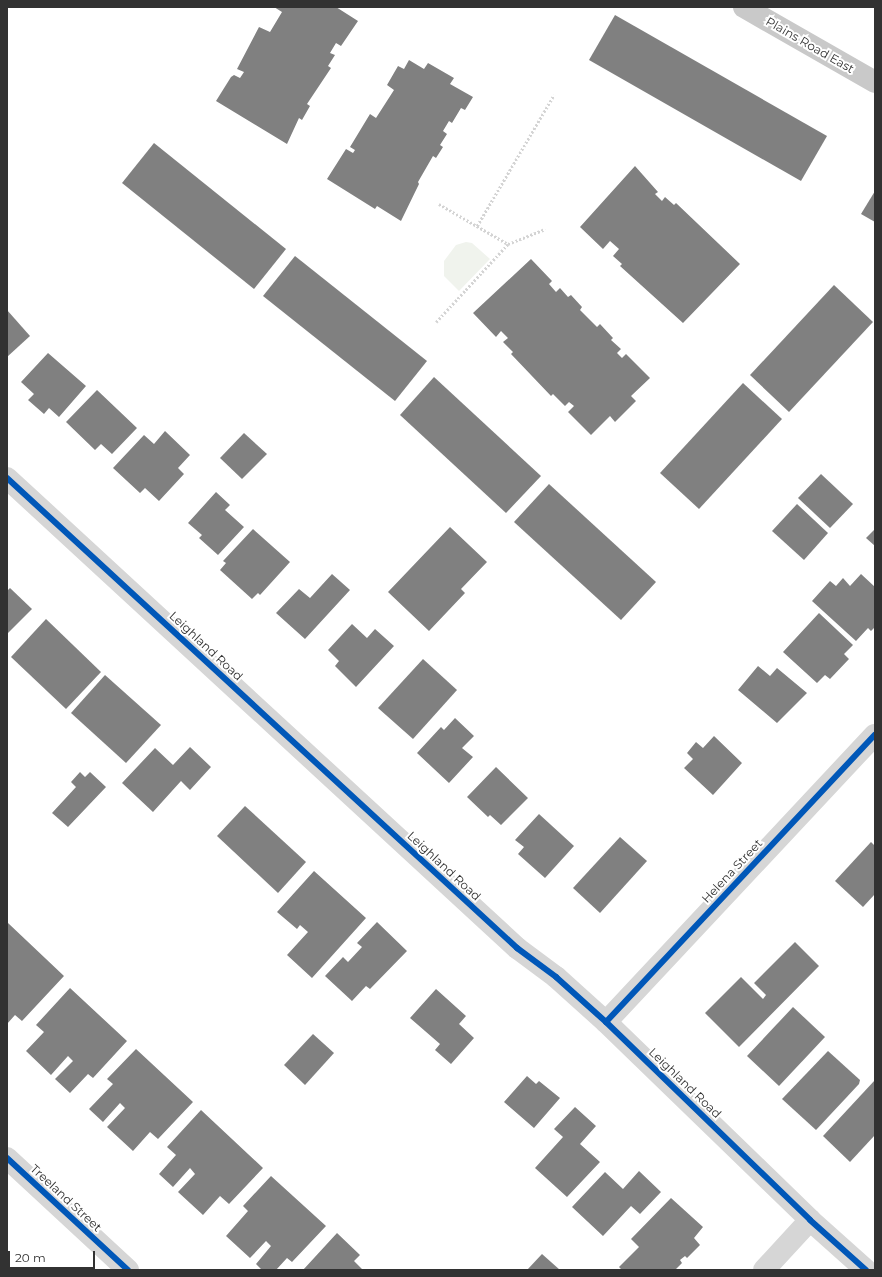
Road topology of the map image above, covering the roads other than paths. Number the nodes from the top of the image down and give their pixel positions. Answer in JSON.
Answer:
{"nodes":[{"id":1,"x":744,"y":7,"type":"edge"},
{"id":2,"x":875,"y":82,"type":"edge"},
{"id":3,"x":7,"y":478,"type":"edge"},
{"id":4,"x":875,"y":735,"type":"edge"},
{"id":5,"x":606,"y":1022,"type":"junction"},
{"id":6,"x":7,"y":1158,"type":"edge"},
{"id":7,"x":810,"y":1220,"type":"junction"},
{"id":8,"x":128,"y":1270,"type":"edge"},
{"id":9,"x":764,"y":1270,"type":"edge"},
{"id":10,"x":866,"y":1270,"type":"edge"}],
"edges":[{"from":1,"to":2,"type":"main road","name":"Plains Road East"},
{"from":3,"to":5,"type":"street","name":"Leighland Road"},
{"from":4,"to":5,"type":"street","name":"Helena Street"},
{"from":5,"to":7,"type":"street","name":"Leighland Road"},
{"from":6,"to":8,"type":"street","name":"Treeland Street"},
{"from":7,"to":9,"type":"street"},
{"from":7,"to":10,"type":"street","name":"Leighland Road"}]}
